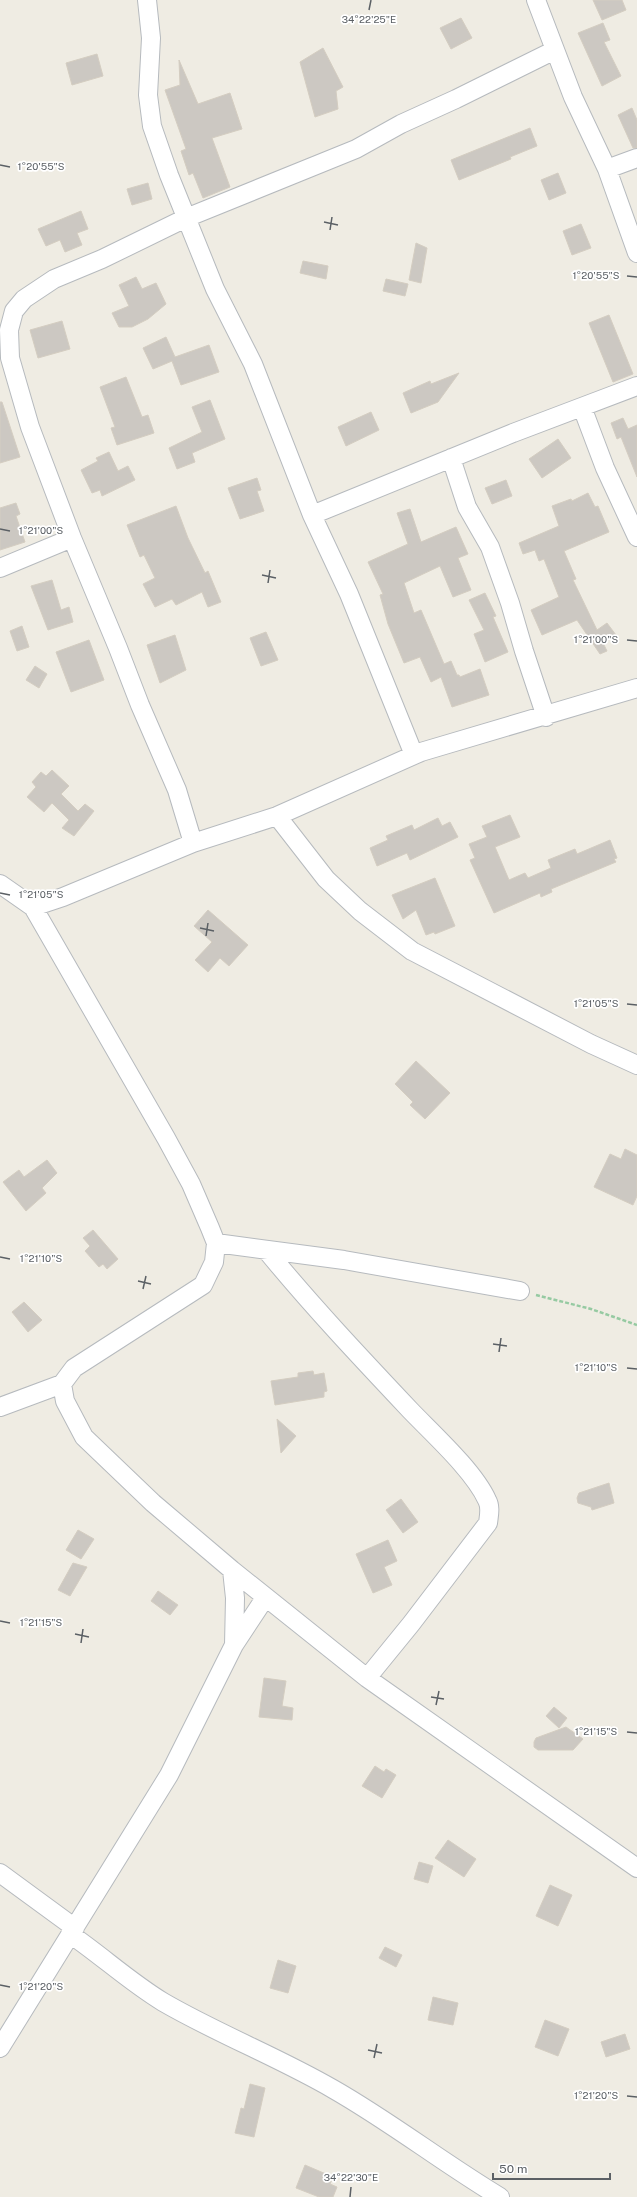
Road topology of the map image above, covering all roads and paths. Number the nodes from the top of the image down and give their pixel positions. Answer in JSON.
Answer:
{"nodes":[{"id":1,"x":147,"y":0,"type":"edge"},
{"id":2,"x":536,"y":0,"type":"edge"},
{"id":3,"x":555,"y":50,"type":"junction"},
{"id":4,"x":637,"y":158,"type":"edge"},
{"id":5,"x":607,"y":169,"type":"junction"},
{"id":6,"x":186,"y":218,"type":"junction"},
{"id":7,"x":637,"y":253,"type":"edge"},
{"id":8,"x":637,"y":386,"type":"edge"},
{"id":9,"x":582,"y":407,"type":"junction"},
{"id":10,"x":451,"y":458,"type":"junction"},
{"id":11,"x":312,"y":516,"type":"junction"},
{"id":12,"x":637,"y":537,"type":"edge"},
{"id":13,"x":72,"y":538,"type":"junction"},
{"id":14,"x":0,"y":568,"type":"edge"},
{"id":15,"x":637,"y":688,"type":"edge"},
{"id":16,"x":546,"y":716,"type":"junction"},
{"id":17,"x":414,"y":755,"type":"junction"},
{"id":18,"x":277,"y":816,"type":"junction"},
{"id":19,"x":193,"y":843,"type":"junction"},
{"id":20,"x":0,"y":884,"type":"edge"},
{"id":21,"x":33,"y":906,"type":"junction"},
{"id":22,"x":637,"y":1065,"type":"edge"},
{"id":23,"x":216,"y":1243,"type":"junction"},
{"id":24,"x":266,"y":1250,"type":"junction"},
{"id":25,"x":520,"y":1291,"type":"joint"},
{"id":26,"x":637,"y":1325,"type":"edge"},
{"id":27,"x":62,"y":1384,"type":"junction"},
{"id":28,"x":0,"y":1407,"type":"edge"},
{"id":29,"x":232,"y":1570,"type":"junction"},
{"id":30,"x":265,"y":1598,"type":"junction"},
{"id":31,"x":234,"y":1645,"type":"junction"},
{"id":32,"x":366,"y":1678,"type":"junction"},
{"id":33,"x":637,"y":1868,"type":"edge"},
{"id":34,"x":0,"y":1874,"type":"edge"},
{"id":35,"x":72,"y":1931,"type":"junction"},
{"id":36,"x":0,"y":2048,"type":"edge"},
{"id":37,"x":500,"y":2197,"type":"edge"}],
"edges":[{"from":1,"to":6,"type":"street"},
{"from":2,"to":3,"type":"street"},
{"from":3,"to":5,"type":"street"},
{"from":3,"to":6,"type":"street"},
{"from":4,"to":5,"type":"street"},
{"from":5,"to":7,"type":"street"},
{"from":6,"to":11,"type":"street"},
{"from":6,"to":13,"type":"street"},
{"from":8,"to":9,"type":"street"},
{"from":9,"to":10,"type":"street"},
{"from":9,"to":12,"type":"street"},
{"from":10,"to":11,"type":"street"},
{"from":10,"to":16,"type":"street"},
{"from":11,"to":17,"type":"street"},
{"from":13,"to":14,"type":"street"},
{"from":13,"to":19,"type":"street"},
{"from":15,"to":16,"type":"street"},
{"from":16,"to":17,"type":"street"},
{"from":17,"to":18,"type":"street"},
{"from":18,"to":19,"type":"street"},
{"from":18,"to":22,"type":"street"},
{"from":19,"to":21,"type":"street"},
{"from":20,"to":21,"type":"street"},
{"from":21,"to":23,"type":"street"},
{"from":23,"to":24,"type":"street"},
{"from":23,"to":27,"type":"street"},
{"from":24,"to":25,"type":"street"},
{"from":24,"to":32,"type":"street"},
{"from":25,"to":26,"type":"path"},
{"from":27,"to":28,"type":"street"},
{"from":27,"to":29,"type":"street"},
{"from":29,"to":30,"type":"street"},
{"from":29,"to":31,"type":"street"},
{"from":30,"to":31,"type":"street"},
{"from":30,"to":32,"type":"street"},
{"from":31,"to":35,"type":"street"},
{"from":32,"to":33,"type":"street"},
{"from":34,"to":35,"type":"street"},
{"from":35,"to":36,"type":"street"},
{"from":35,"to":37,"type":"street"}]}
